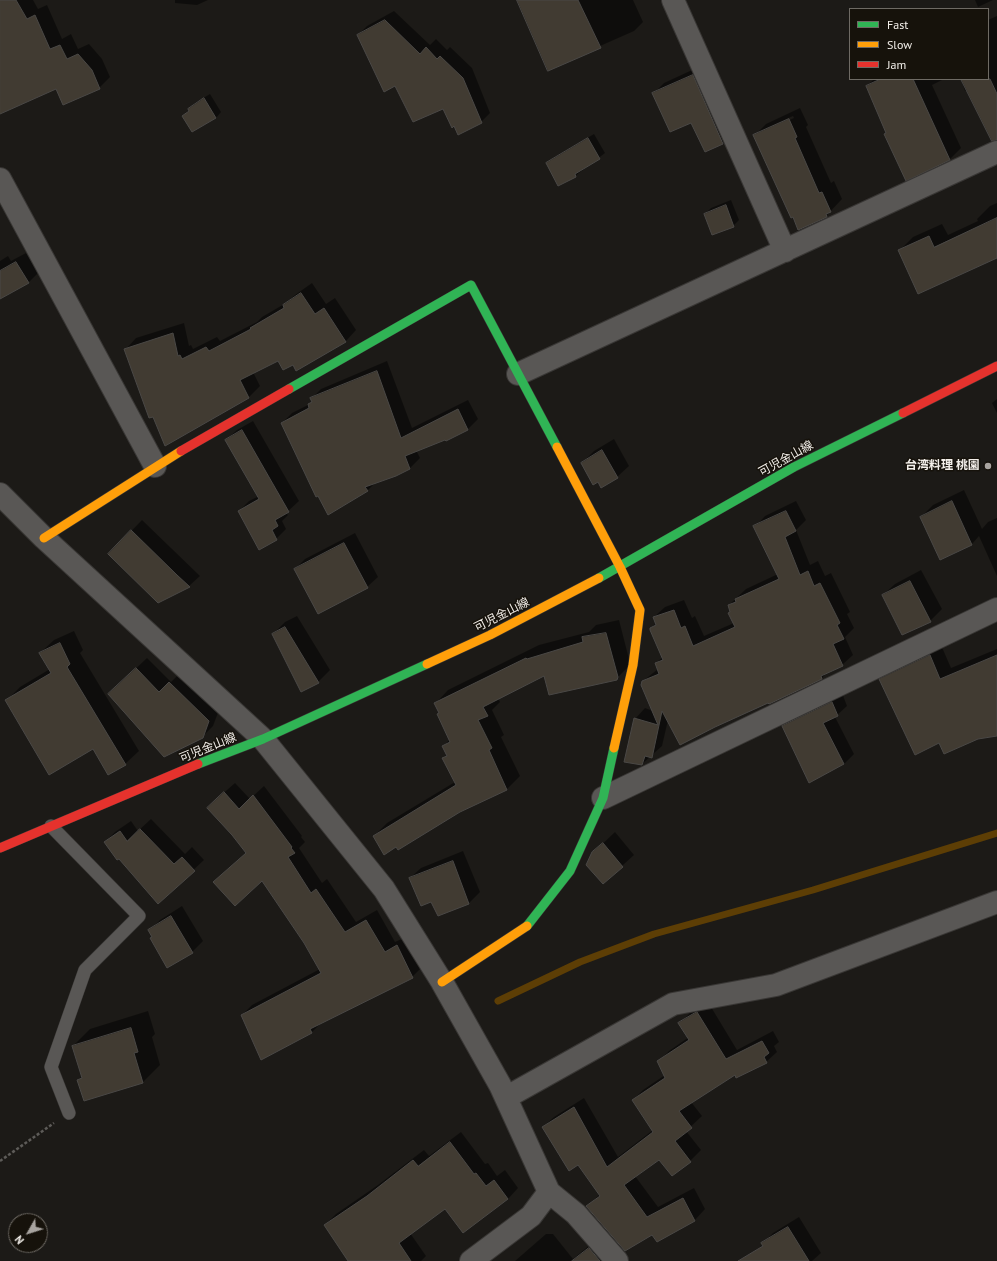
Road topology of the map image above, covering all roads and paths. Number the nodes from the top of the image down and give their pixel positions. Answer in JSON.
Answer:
{"nodes":[{"id":1,"x":673,"y":0,"type":"edge"},
{"id":2,"x":997,"y":152,"type":"edge"},
{"id":3,"x":0,"y":179,"type":"edge"},
{"id":4,"x":785,"y":251,"type":"junction"},
{"id":5,"x":997,"y":366,"type":"edge"},
{"id":6,"x":518,"y":374,"type":"junction"},
{"id":7,"x":155,"y":466,"type":"junction"},
{"id":8,"x":0,"y":494,"type":"edge"},
{"id":9,"x":44,"y":538,"type":"junction"},
{"id":10,"x":620,"y":567,"type":"junction"},
{"id":11,"x":997,"y":609,"type":"edge"},
{"id":12,"x":263,"y":739,"type":"junction"},
{"id":13,"x":604,"y":798,"type":"junction"},
{"id":14,"x":51,"y":826,"type":"junction"},
{"id":15,"x":0,"y":848,"type":"edge"},
{"id":16,"x":997,"y":902,"type":"edge"},
{"id":17,"x":442,"y":982,"type":"junction"},
{"id":18,"x":506,"y":1097,"type":"junction"},
{"id":19,"x":69,"y":1113,"type":"joint"},
{"id":20,"x":0,"y":1161,"type":"edge"},
{"id":21,"x":549,"y":1192,"type":"junction"},
{"id":22,"x":471,"y":1261,"type":"edge"},
{"id":23,"x":617,"y":1261,"type":"edge"}],
"edges":[{"from":1,"to":4,"type":"street"},
{"from":2,"to":4,"type":"street"},
{"from":3,"to":7,"type":"street"},
{"from":4,"to":6,"type":"street"},
{"from":5,"to":10,"type":"street","name":"可児金山線"},
{"from":6,"to":7,"type":"street"},
{"from":6,"to":10,"type":"street"},
{"from":7,"to":9,"type":"street"},
{"from":8,"to":9,"type":"street"},
{"from":9,"to":12,"type":"street"},
{"from":10,"to":12,"type":"street","name":"可児金山線"},
{"from":10,"to":13,"type":"street"},
{"from":11,"to":13,"type":"street"},
{"from":12,"to":14,"type":"street","name":"可児金山線"},
{"from":12,"to":17,"type":"street"},
{"from":13,"to":17,"type":"street"},
{"from":14,"to":15,"type":"street","name":"可児金山線"},
{"from":14,"to":19,"type":"lane"},
{"from":16,"to":18,"type":"street"},
{"from":17,"to":18,"type":"street"},
{"from":18,"to":21,"type":"street"},
{"from":19,"to":20,"type":"path"},
{"from":21,"to":22,"type":"street"},
{"from":21,"to":23,"type":"street"}]}
